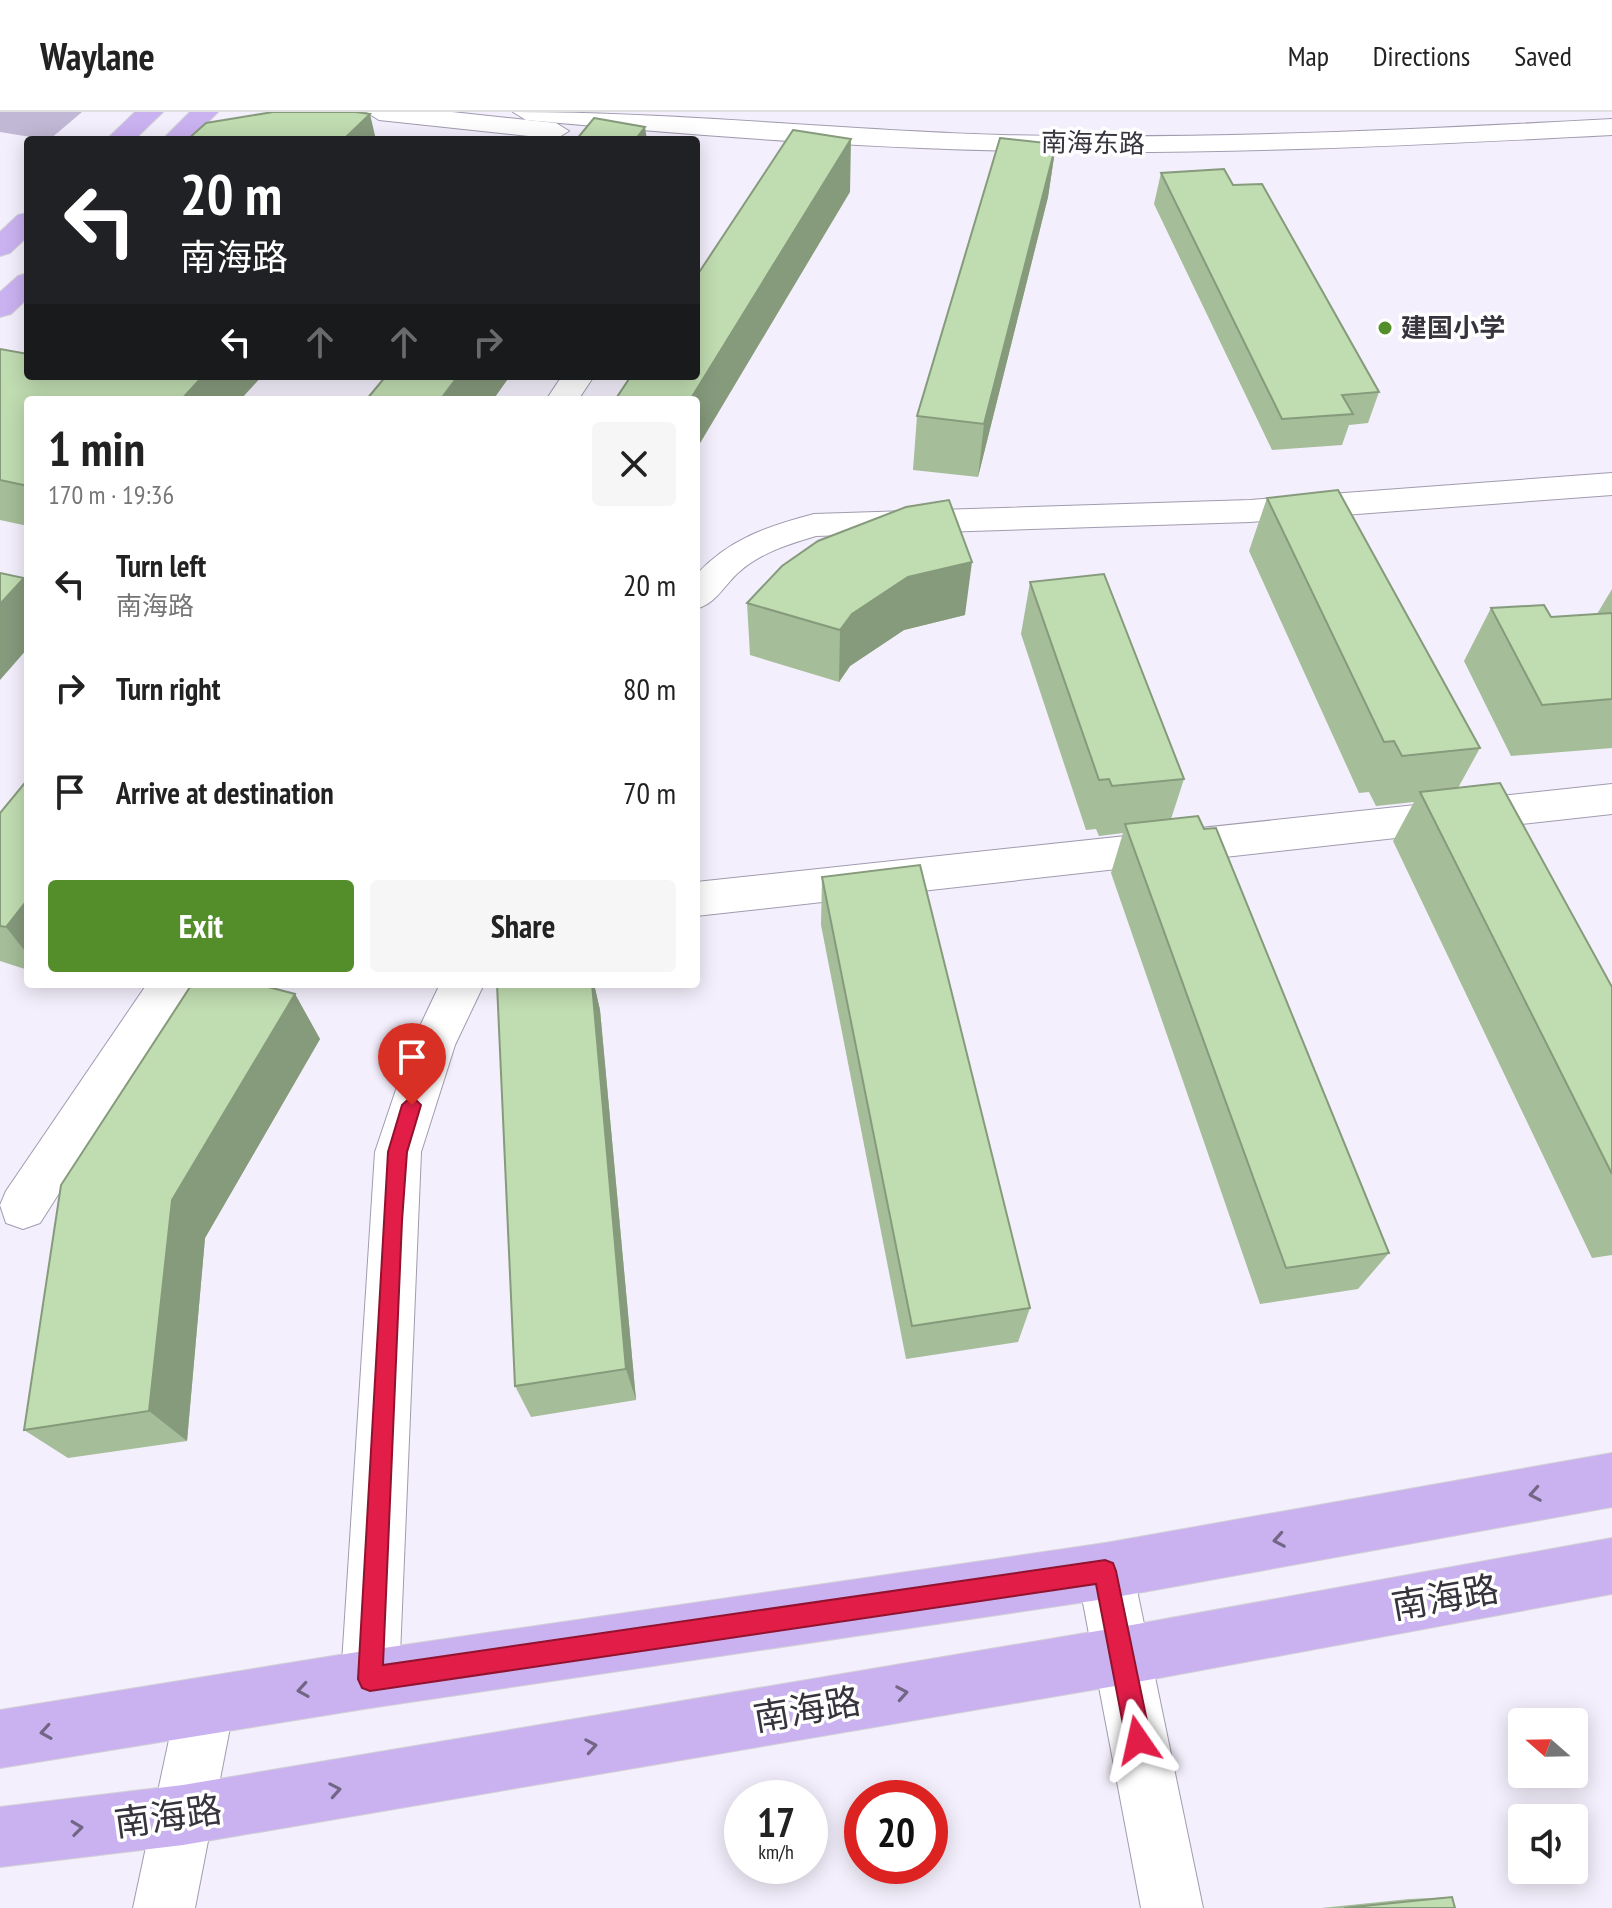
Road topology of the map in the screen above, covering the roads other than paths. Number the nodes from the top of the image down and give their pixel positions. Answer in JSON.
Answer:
{"nodes":[{"id":1,"x":150,"y":112,"type":"edge"},
{"id":2,"x":205,"y":112,"type":"edge"},
{"id":3,"x":379,"y":112,"type":"edge"},
{"id":4,"x":526,"y":112,"type":"edge"},
{"id":5,"x":1612,"y":127,"type":"edge"},
{"id":6,"x":123,"y":136,"type":"edge"},
{"id":7,"x":179,"y":136,"type":"edge"},
{"id":8,"x":611,"y":136,"type":"edge"},
{"id":9,"x":700,"y":143,"type":"edge"},
{"id":10,"x":1612,"y":145,"type":"edge"},
{"id":11,"x":24,"y":225,"type":"edge"},
{"id":12,"x":0,"y":247,"type":"edge"},
{"id":13,"x":24,"y":286,"type":"edge"},
{"id":14,"x":0,"y":308,"type":"edge"},
{"id":15,"x":1612,"y":484,"type":"edge"},
{"id":16,"x":700,"y":593,"type":"edge"},
{"id":17,"x":1612,"y":799,"type":"edge"},
{"id":18,"x":700,"y":899,"type":"edge"},
{"id":19,"x":168,"y":988,"type":"edge"},
{"id":20,"x":460,"y":988,"type":"edge"},
{"id":21,"x":23,"y":1207,"type":"dead end"},
{"id":22,"x":1612,"y":1480,"type":"edge"},
{"id":23,"x":1612,"y":1566,"type":"edge"},
{"id":24,"x":1105,"y":1571,"type":"junction"},
{"id":25,"x":1121,"y":1656,"type":"junction"},
{"id":26,"x":370,"y":1679,"type":"junction"},
{"id":27,"x":205,"y":1707,"type":"junction"},
{"id":28,"x":0,"y":1739,"type":"edge"},
{"id":29,"x":183,"y":1815,"type":"junction"},
{"id":30,"x":0,"y":1837,"type":"edge"},
{"id":31,"x":164,"y":1908,"type":"edge"},
{"id":32,"x":1172,"y":1908,"type":"edge"}],
"edges":[{"from":1,"to":6,"type":"main road"},
{"from":2,"to":7,"type":"main road"},
{"from":3,"to":8,"type":"street"},
{"from":4,"to":5,"type":"street","name":"南海东路"},
{"from":9,"to":10,"type":"street","name":"南海东路"},
{"from":11,"to":12,"type":"main road"},
{"from":13,"to":14,"type":"main road"},
{"from":15,"to":16,"type":"street"},
{"from":17,"to":18,"type":"street"},
{"from":19,"to":21,"type":"street"},
{"from":20,"to":26,"type":"street"},
{"from":22,"to":24,"type":"main road","one_way":true},
{"from":23,"to":25,"type":"main road","name":"南海路"},
{"from":24,"to":25,"type":"street"},
{"from":24,"to":26,"type":"main road"},
{"from":29,"to":25,"type":"main road","name":"南海路","one_way":true},
{"from":25,"to":32,"type":"street"},
{"from":26,"to":27,"type":"main road","one_way":true},
{"from":27,"to":28,"type":"main road","one_way":true},
{"from":27,"to":29,"type":"street"},
{"from":30,"to":29,"type":"main road","name":"南海路","one_way":true},
{"from":29,"to":31,"type":"street"}]}
